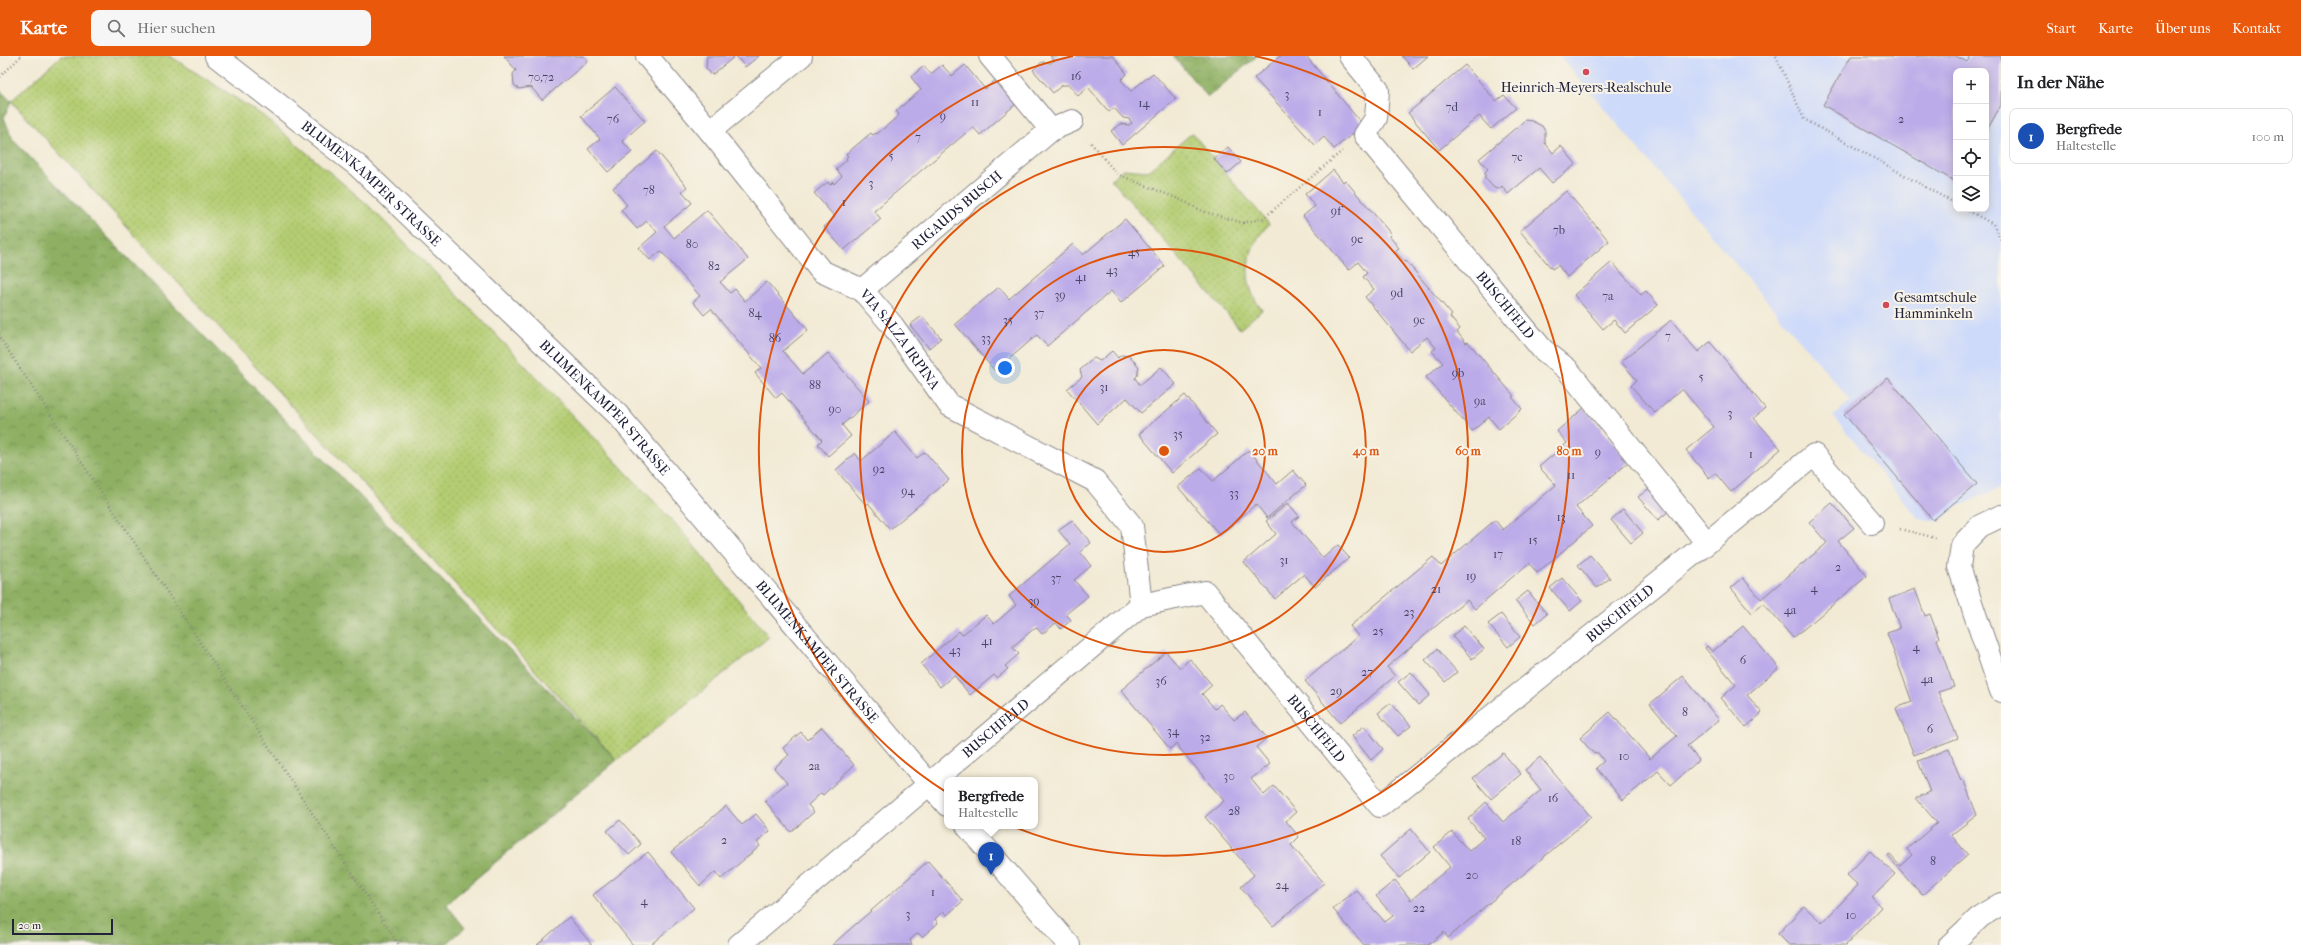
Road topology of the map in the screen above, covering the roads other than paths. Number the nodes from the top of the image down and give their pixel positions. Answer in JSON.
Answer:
{"nodes":[{"id":1,"x":216,"y":56,"type":"edge"},
{"id":2,"x":647,"y":56,"type":"edge"},
{"id":3,"x":801,"y":56,"type":"edge"},
{"id":4,"x":990,"y":56,"type":"edge"},
{"id":5,"x":1350,"y":56,"type":"edge"},
{"id":6,"x":1072,"y":121,"type":"road end"},
{"id":7,"x":1051,"y":130,"type":"junction"},
{"id":8,"x":710,"y":131,"type":"junction"},
{"id":9,"x":862,"y":290,"type":"junction"},
{"id":10,"x":2001,"y":516,"type":"edge"},
{"id":11,"x":1872,"y":523,"type":"road end"},
{"id":12,"x":1707,"y":544,"type":"junction"},
{"id":13,"x":1141,"y":605,"type":"junction"},
{"id":14,"x":2001,"y":691,"type":"edge"},
{"id":15,"x":928,"y":784,"type":"junction"},
{"id":16,"x":944,"y":802,"type":"edge"},
{"id":17,"x":970,"y":829,"type":"edge"},
{"id":18,"x":2001,"y":904,"type":"edge"},
{"id":19,"x":739,"y":945,"type":"edge"},
{"id":20,"x":1069,"y":945,"type":"edge"},
{"id":21,"x":1950,"y":945,"type":"edge"}],
"edges":[{"from":1,"to":15,"type":"street","name":"BLUMENKAMPER STRASSE"},
{"from":2,"to":8,"type":"street","name":"VIA SALZA IRPINA"},
{"from":3,"to":8,"type":"street"},
{"from":4,"to":7,"type":"street"},
{"from":5,"to":12,"type":"street","name":"BUSCHFELD"},
{"from":6,"to":7,"type":"street","name":"RIGAUDS BUSCH"},
{"from":7,"to":9,"type":"street","name":"RIGAUDS BUSCH"},
{"from":8,"to":9,"type":"street","name":"VIA SALZA IRPINA"},
{"from":9,"to":13,"type":"street","name":"VIA SALZA IRPINA"},
{"from":10,"to":14,"type":"street"},
{"from":11,"to":12,"type":"street","name":"BUSCHFELD"},
{"from":12,"to":13,"type":"street","name":"BUSCHFELD"},
{"from":13,"to":15,"type":"street","name":"BUSCHFELD"},
{"from":15,"to":16,"type":"street","name":"BLUMENKAMPER STRASSE"},
{"from":15,"to":19,"type":"street","name":"BUSCHFELD"},
{"from":17,"to":20,"type":"street"},
{"from":18,"to":21,"type":"street"}]}
